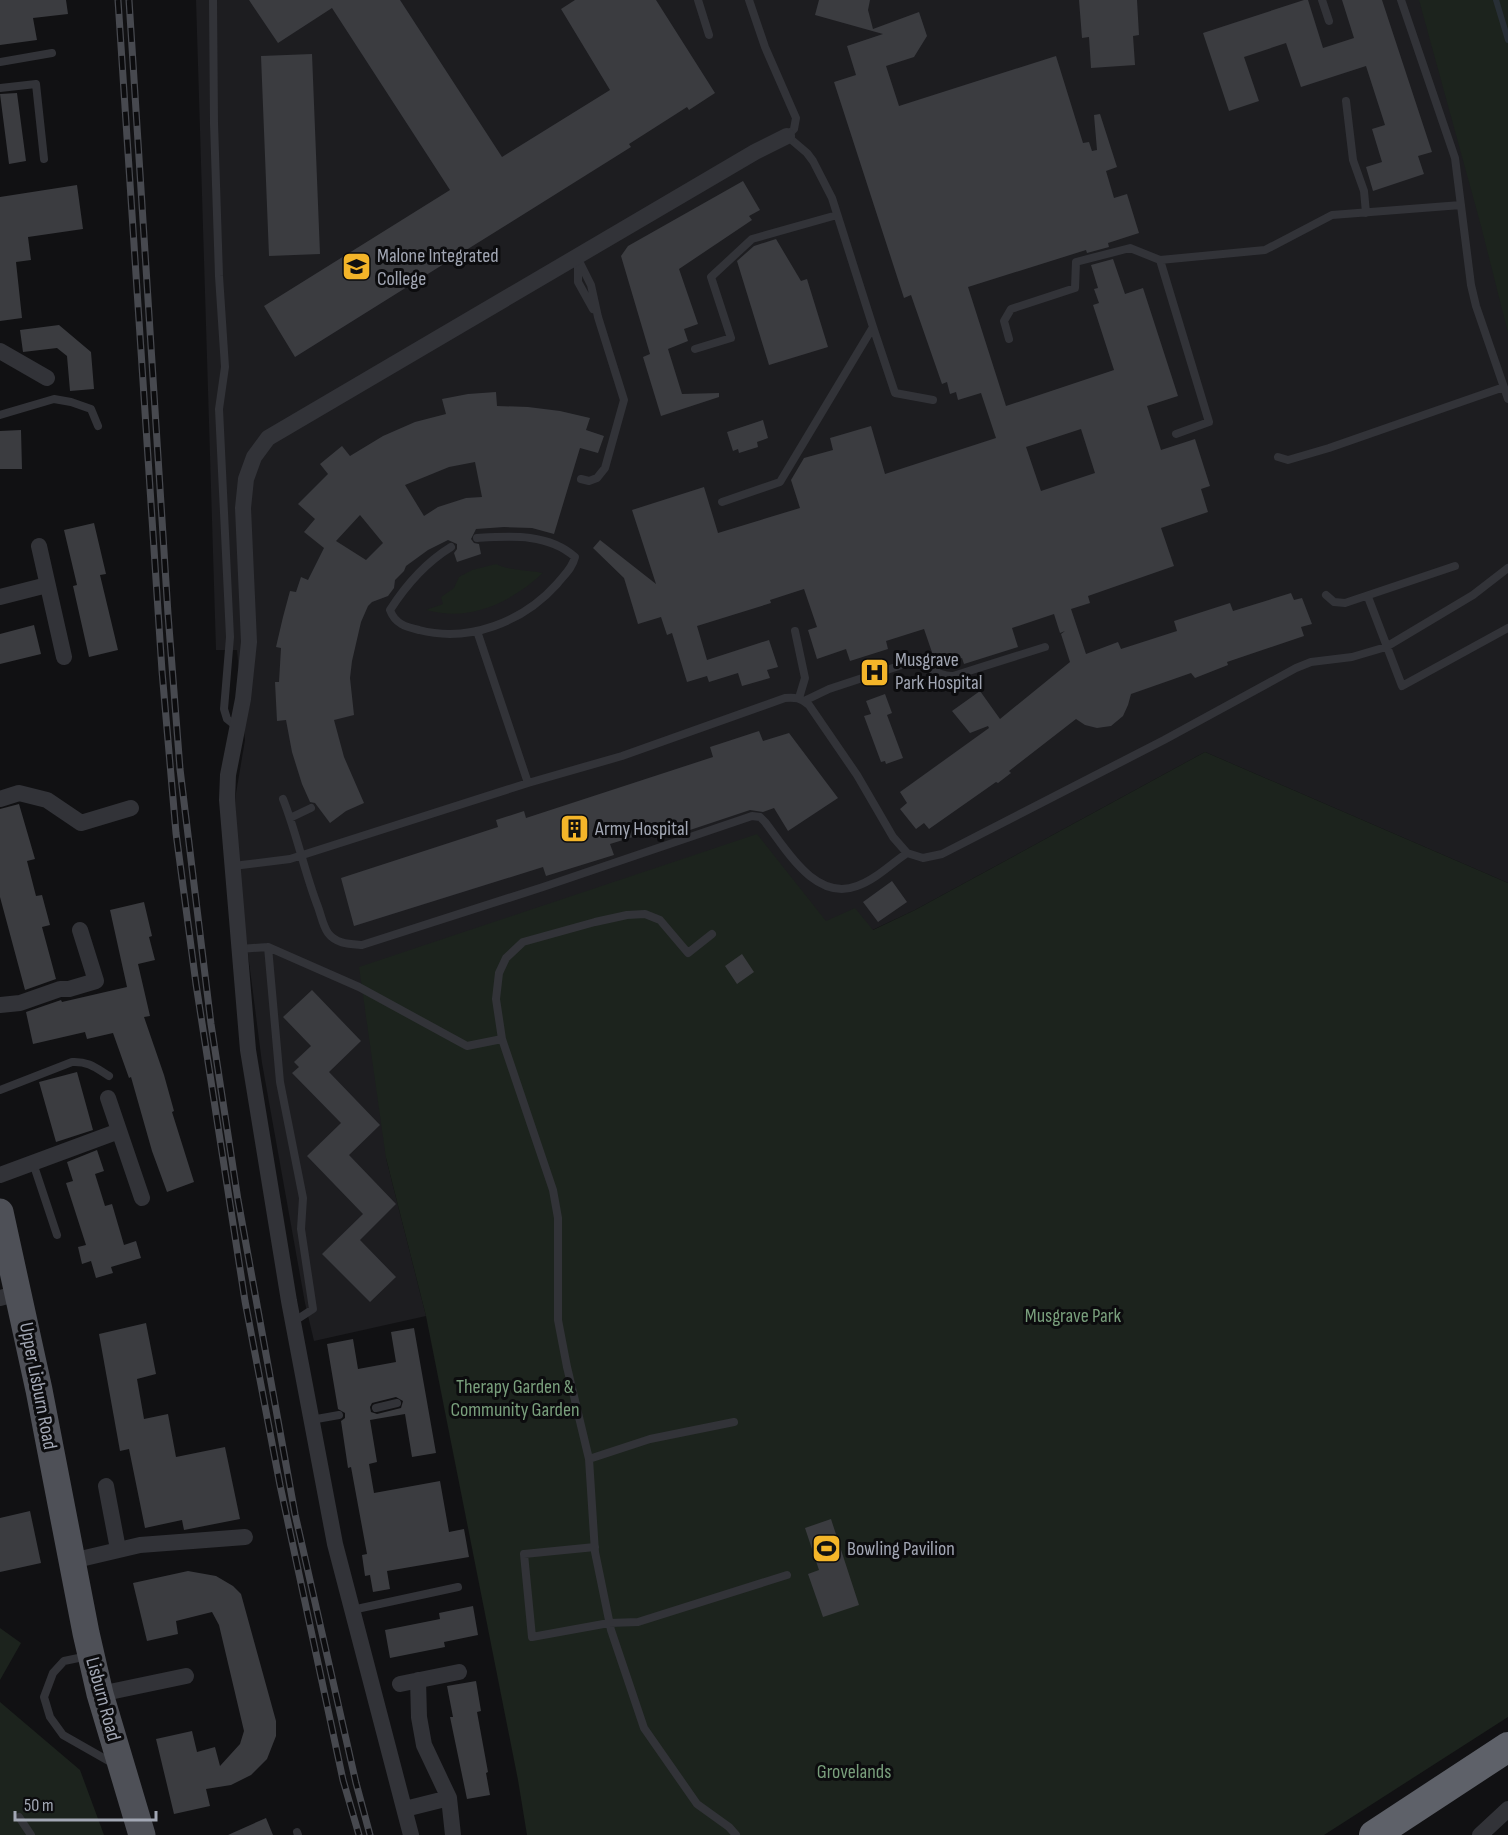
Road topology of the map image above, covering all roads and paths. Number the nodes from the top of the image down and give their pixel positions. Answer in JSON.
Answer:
{"nodes":[{"id":1,"x":213,"y":0,"type":"edge"},
{"id":2,"x":698,"y":0,"type":"edge"},
{"id":3,"x":749,"y":0,"type":"edge"},
{"id":4,"x":1322,"y":0,"type":"edge"},
{"id":5,"x":1401,"y":0,"type":"edge"},
{"id":6,"x":1329,"y":21,"type":"dead end"},
{"id":7,"x":709,"y":35,"type":"dead end"},
{"id":8,"x":52,"y":53,"type":"dead end"},
{"id":9,"x":0,"y":62,"type":"edge"},
{"id":10,"x":0,"y":88,"type":"edge"},
{"id":11,"x":1346,"y":101,"type":"dead end"},
{"id":12,"x":787,"y":136,"type":"junction"},
{"id":13,"x":44,"y":159,"type":"dead end"},
{"id":14,"x":1461,"y":205,"type":"junction"},
{"id":15,"x":1366,"y":213,"type":"junction"},
{"id":16,"x":837,"y":215,"type":"junction"},
{"id":17,"x":577,"y":257,"type":"junction"},
{"id":18,"x":1160,"y":260,"type":"junction"},
{"id":19,"x":873,"y":327,"type":"junction"},
{"id":20,"x":1009,"y":339,"type":"dead end"},
{"id":21,"x":695,"y":349,"type":"dead end"},
{"id":22,"x":0,"y":351,"type":"edge"},
{"id":23,"x":47,"y":378,"type":"dead end"},
{"id":24,"x":1504,"y":387,"type":"junction"},
{"id":25,"x":1508,"y":399,"type":"edge"},
{"id":26,"x":933,"y":400,"type":"dead end"},
{"id":27,"x":0,"y":415,"type":"edge"},
{"id":28,"x":99,"y":426,"type":"dead end"},
{"id":29,"x":1176,"y":434,"type":"dead end"},
{"id":30,"x":1278,"y":456,"type":"dead end"},
{"id":31,"x":581,"y":479,"type":"dead end"},
{"id":32,"x":722,"y":502,"type":"dead end"},
{"id":33,"x":477,"y":538,"type":"dead end"},
{"id":34,"x":39,"y":546,"type":"dead end"},
{"id":35,"x":451,"y":547,"type":"dead end"},
{"id":36,"x":1455,"y":566,"type":"dead end"},
{"id":37,"x":1508,"y":567,"type":"edge"},
{"id":38,"x":47,"y":585,"type":"junction"},
{"id":39,"x":1326,"y":595,"type":"dead end"},
{"id":40,"x":0,"y":597,"type":"edge"},
{"id":41,"x":1368,"y":597,"type":"junction"},
{"id":42,"x":1508,"y":628,"type":"edge"},
{"id":43,"x":477,"y":631,"type":"junction"},
{"id":44,"x":795,"y":631,"type":"dead end"},
{"id":45,"x":1045,"y":647,"type":"dead end"},
{"id":46,"x":1386,"y":647,"type":"junction"},
{"id":47,"x":64,"y":657,"type":"dead end"},
{"id":48,"x":801,"y":699,"type":"junction"},
{"id":49,"x":238,"y":728,"type":"junction"},
{"id":50,"x":528,"y":783,"type":"junction"},
{"id":51,"x":283,"y":799,"type":"dead end"},
{"id":52,"x":0,"y":800,"type":"edge"},
{"id":53,"x":131,"y":808,"type":"dead end"},
{"id":54,"x":311,"y":808,"type":"dead end"},
{"id":55,"x":290,"y":818,"type":"junction"},
{"id":56,"x":907,"y":853,"type":"junction"},
{"id":57,"x":301,"y":855,"type":"junction"},
{"id":58,"x":233,"y":866,"type":"junction"},
{"id":59,"x":80,"y":930,"type":"dead end"},
{"id":60,"x":712,"y":934,"type":"dead end"},
{"id":61,"x":268,"y":947,"type":"junction"},
{"id":62,"x":240,"y":949,"type":"junction"},
{"id":63,"x":0,"y":1005,"type":"edge"},
{"id":64,"x":501,"y":1039,"type":"junction"},
{"id":65,"x":109,"y":1076,"type":"dead end"},
{"id":66,"x":0,"y":1090,"type":"edge"},
{"id":67,"x":108,"y":1098,"type":"dead end"},
{"id":68,"x":119,"y":1131,"type":"junction"},
{"id":69,"x":33,"y":1163,"type":"junction"},
{"id":70,"x":0,"y":1175,"type":"edge"},
{"id":71,"x":142,"y":1198,"type":"dead end"},
{"id":72,"x":0,"y":1212,"type":"edge"},
{"id":73,"x":57,"y":1235,"type":"dead end"},
{"id":74,"x":9,"y":1295,"type":"edge"},
{"id":75,"x":293,"y":1322,"type":"junction"},
{"id":76,"x":397,"y":1403,"type":"dead end"},
{"id":77,"x":376,"y":1408,"type":"dead end"},
{"id":78,"x":339,"y":1415,"type":"dead end"},
{"id":79,"x":311,"y":1420,"type":"junction"},
{"id":80,"x":734,"y":1422,"type":"dead end"},
{"id":81,"x":589,"y":1459,"type":"junction"},
{"id":82,"x":106,"y":1486,"type":"dead end"},
{"id":83,"x":245,"y":1537,"type":"dead end"},
{"id":84,"x":595,"y":1547,"type":"junction"},
{"id":85,"x":118,"y":1549,"type":"junction"},
{"id":86,"x":72,"y":1562,"type":"junction"},
{"id":87,"x":788,"y":1575,"type":"dead end"},
{"id":88,"x":458,"y":1587,"type":"dead end"},
{"id":89,"x":352,"y":1610,"type":"junction"},
{"id":90,"x":609,"y":1623,"type":"junction"},
{"id":91,"x":91,"y":1655,"type":"junction"},
{"id":92,"x":459,"y":1672,"type":"dead end"},
{"id":93,"x":186,"y":1676,"type":"dead end"},
{"id":94,"x":418,"y":1680,"type":"junction"},
{"id":95,"x":400,"y":1684,"type":"dead end"},
{"id":96,"x":100,"y":1694,"type":"junction"},
{"id":97,"x":1508,"y":1747,"type":"edge"},
{"id":98,"x":122,"y":1769,"type":"junction"},
{"id":99,"x":449,"y":1798,"type":"junction"},
{"id":100,"x":405,"y":1809,"type":"junction"},
{"id":101,"x":1508,"y":1809,"type":"edge"},
{"id":102,"x":19,"y":1817,"type":"dead end"},
{"id":103,"x":31,"y":1835,"type":"edge"},
{"id":104,"x":142,"y":1835,"type":"edge"},
{"id":105,"x":411,"y":1835,"type":"edge"},
{"id":106,"x":453,"y":1835,"type":"edge"},
{"id":107,"x":736,"y":1835,"type":"edge"},
{"id":108,"x":1374,"y":1835,"type":"edge"},
{"id":109,"x":1480,"y":1835,"type":"edge"}],
"edges":[{"from":1,"to":49,"type":"lane"},
{"from":2,"to":7,"type":"lane"},
{"from":3,"to":12,"type":"lane"},
{"from":4,"to":6,"type":"lane"},
{"from":5,"to":14,"type":"lane"},
{"from":8,"to":9,"type":"lane"},
{"from":10,"to":13,"type":"lane"},
{"from":11,"to":15,"type":"lane"},
{"from":12,"to":16,"type":"lane"},
{"from":12,"to":17,"type":"street"},
{"from":14,"to":15,"type":"lane"},
{"from":14,"to":24,"type":"lane"},
{"from":15,"to":18,"type":"lane"},
{"from":16,"to":19,"type":"lane"},
{"from":16,"to":21,"type":"lane"},
{"from":17,"to":31,"type":"lane"},
{"from":17,"to":49,"type":"street"},
{"from":18,"to":20,"type":"lane"},
{"from":18,"to":29,"type":"lane"},
{"from":19,"to":26,"type":"lane"},
{"from":19,"to":32,"type":"lane"},
{"from":22,"to":23,"type":"street"},
{"from":24,"to":25,"type":"lane"},
{"from":24,"to":30,"type":"lane"},
{"from":27,"to":28,"type":"lane"},
{"from":33,"to":43,"type":"lane"},
{"from":34,"to":38,"type":"street"},
{"from":35,"to":43,"type":"lane"},
{"from":36,"to":41,"type":"lane"},
{"from":37,"to":46,"type":"lane"},
{"from":38,"to":40,"type":"street"},
{"from":38,"to":47,"type":"street"},
{"from":39,"to":41,"type":"lane"},
{"from":41,"to":46,"type":"lane"},
{"from":42,"to":46,"type":"lane"},
{"from":43,"to":50,"type":"lane"},
{"from":44,"to":48,"type":"lane"},
{"from":45,"to":48,"type":"lane"},
{"from":46,"to":56,"type":"lane"},
{"from":48,"to":50,"type":"lane"},
{"from":48,"to":56,"type":"lane"},
{"from":49,"to":58,"type":"street"},
{"from":50,"to":57,"type":"lane"},
{"from":51,"to":55,"type":"lane"},
{"from":52,"to":53,"type":"street"},
{"from":54,"to":55,"type":"lane"},
{"from":55,"to":57,"type":"lane"},
{"from":56,"to":57,"type":"lane"},
{"from":57,"to":58,"type":"lane"},
{"from":58,"to":62,"type":"street"},
{"from":59,"to":63,"type":"street"},
{"from":60,"to":64,"type":"lane"},
{"from":61,"to":62,"type":"lane"},
{"from":61,"to":64,"type":"lane"},
{"from":61,"to":75,"type":"lane"},
{"from":62,"to":75,"type":"street"},
{"from":64,"to":81,"type":"lane"},
{"from":65,"to":66,"type":"lane"},
{"from":67,"to":68,"type":"street"},
{"from":68,"to":69,"type":"street"},
{"from":68,"to":71,"type":"street"},
{"from":69,"to":70,"type":"street"},
{"from":69,"to":73,"type":"lane"},
{"from":72,"to":74,"type":"main road","name":"Upper Lisburn Road"},
{"from":74,"to":86,"type":"main road","name":"Upper Lisburn Road"},
{"from":75,"to":79,"type":"street"},
{"from":76,"to":77,"type":"lane"},
{"from":78,"to":79,"type":"lane"},
{"from":79,"to":89,"type":"street"},
{"from":80,"to":81,"type":"lane"},
{"from":81,"to":84,"type":"lane"},
{"from":82,"to":85,"type":"street"},
{"from":83,"to":85,"type":"street"},
{"from":84,"to":90,"type":"lane"},
{"from":84,"to":90,"type":"lane"},
{"from":85,"to":86,"type":"street"},
{"from":86,"to":91,"type":"main road","name":"Lisburn Road"},
{"from":87,"to":90,"type":"lane"},
{"from":88,"to":89,"type":"lane"},
{"from":89,"to":100,"type":"street"},
{"from":90,"to":107,"type":"lane"},
{"from":91,"to":96,"type":"main road","name":"Lisburn Road"},
{"from":91,"to":98,"type":"lane"},
{"from":92,"to":94,"type":"street"},
{"from":93,"to":96,"type":"street"},
{"from":94,"to":95,"type":"street"},
{"from":94,"to":99,"type":"street"},
{"from":96,"to":98,"type":"main road","name":"Lisburn Road"},
{"from":97,"to":108,"type":"highway"},
{"from":98,"to":104,"type":"main road","name":"Lisburn Road"},
{"from":99,"to":100,"type":"street"},
{"from":99,"to":106,"type":"street"},
{"from":100,"to":105,"type":"street"},
{"from":101,"to":109,"type":"street"},
{"from":102,"to":103,"type":"lane"}]}
